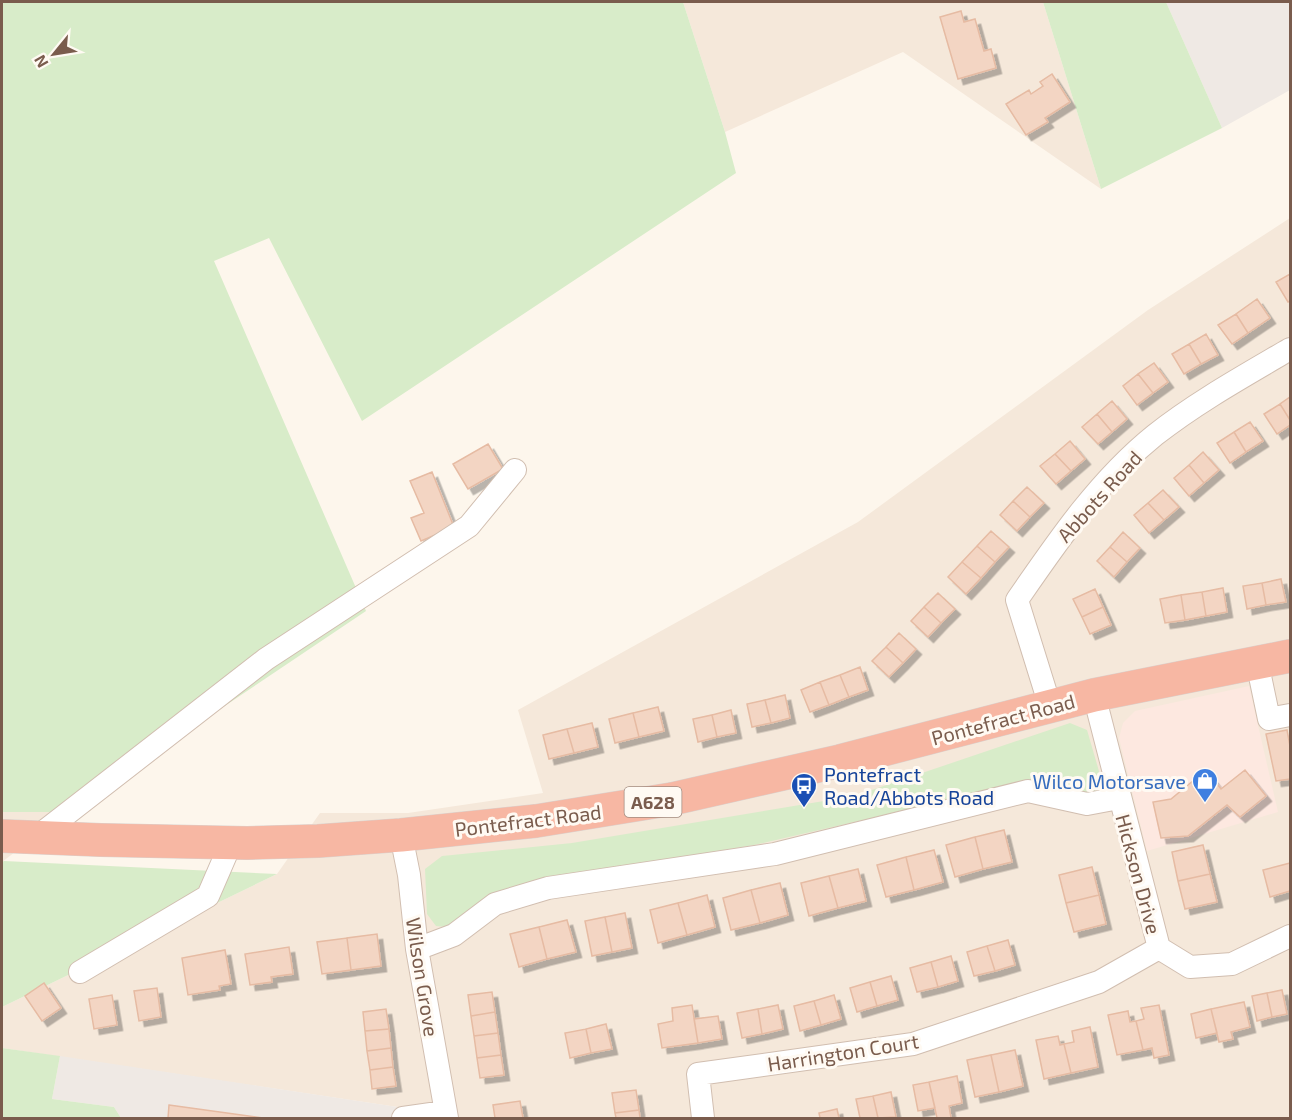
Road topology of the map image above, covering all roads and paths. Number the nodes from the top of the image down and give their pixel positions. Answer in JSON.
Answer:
{"nodes":[{"id":1,"x":1290,"y":349,"type":"edge"},
{"id":2,"x":515,"y":470,"type":"dead end"},
{"id":3,"x":1290,"y":656,"type":"edge"},
{"id":4,"x":1257,"y":662,"type":"junction"},
{"id":5,"x":1094,"y":695,"type":"junction"},
{"id":6,"x":1050,"y":706,"type":"junction"},
{"id":7,"x":1290,"y":715,"type":"edge"},
{"id":8,"x":1119,"y":798,"type":"junction"},
{"id":9,"x":401,"y":835,"type":"junction"},
{"id":10,"x":2,"y":836,"type":"edge"},
{"id":11,"x":37,"y":837,"type":"junction"},
{"id":12,"x":231,"y":843,"type":"junction"},
{"id":13,"x":1290,"y":936,"type":"edge"},
{"id":14,"x":1159,"y":948,"type":"junction"},
{"id":15,"x":417,"y":949,"type":"junction"},
{"id":16,"x":80,"y":972,"type":"dead end"},
{"id":17,"x":446,"y":1115,"type":"edge"},
{"id":18,"x":404,"y":1119,"type":"edge"},
{"id":19,"x":703,"y":1119,"type":"edge"}],
"edges":[{"from":1,"to":6,"type":"street","name":"Abbots Road"},
{"from":2,"to":11,"type":"street"},
{"from":3,"to":4,"type":"highway","name":"Pontefract Road","number":"A628"},
{"from":4,"to":5,"type":"highway","name":"Pontefract Road","number":"A628"},
{"from":4,"to":7,"type":"street"},
{"from":5,"to":6,"type":"highway","name":"Pontefract Road","number":"A628"},
{"from":5,"to":8,"type":"street","name":"Hickson Drive"},
{"from":6,"to":9,"type":"highway","name":"Pontefract Road","number":"A628"},
{"from":8,"to":14,"type":"street","name":"Hickson Drive"},
{"from":8,"to":15,"type":"street"},
{"from":9,"to":12,"type":"highway","name":"Pontefract Road","number":"A628"},
{"from":9,"to":15,"type":"street","name":"Wilson Grove"},
{"from":10,"to":11,"type":"highway","name":"Pontefract Road","number":"A628"},
{"from":11,"to":12,"type":"highway","name":"Pontefract Road","number":"A628"},
{"from":12,"to":16,"type":"street"},
{"from":13,"to":14,"type":"street"},
{"from":14,"to":19,"type":"street","name":"Harrington Court"},
{"from":15,"to":17,"type":"street","name":"Wilson Grove"},
{"from":17,"to":18,"type":"street"}]}
